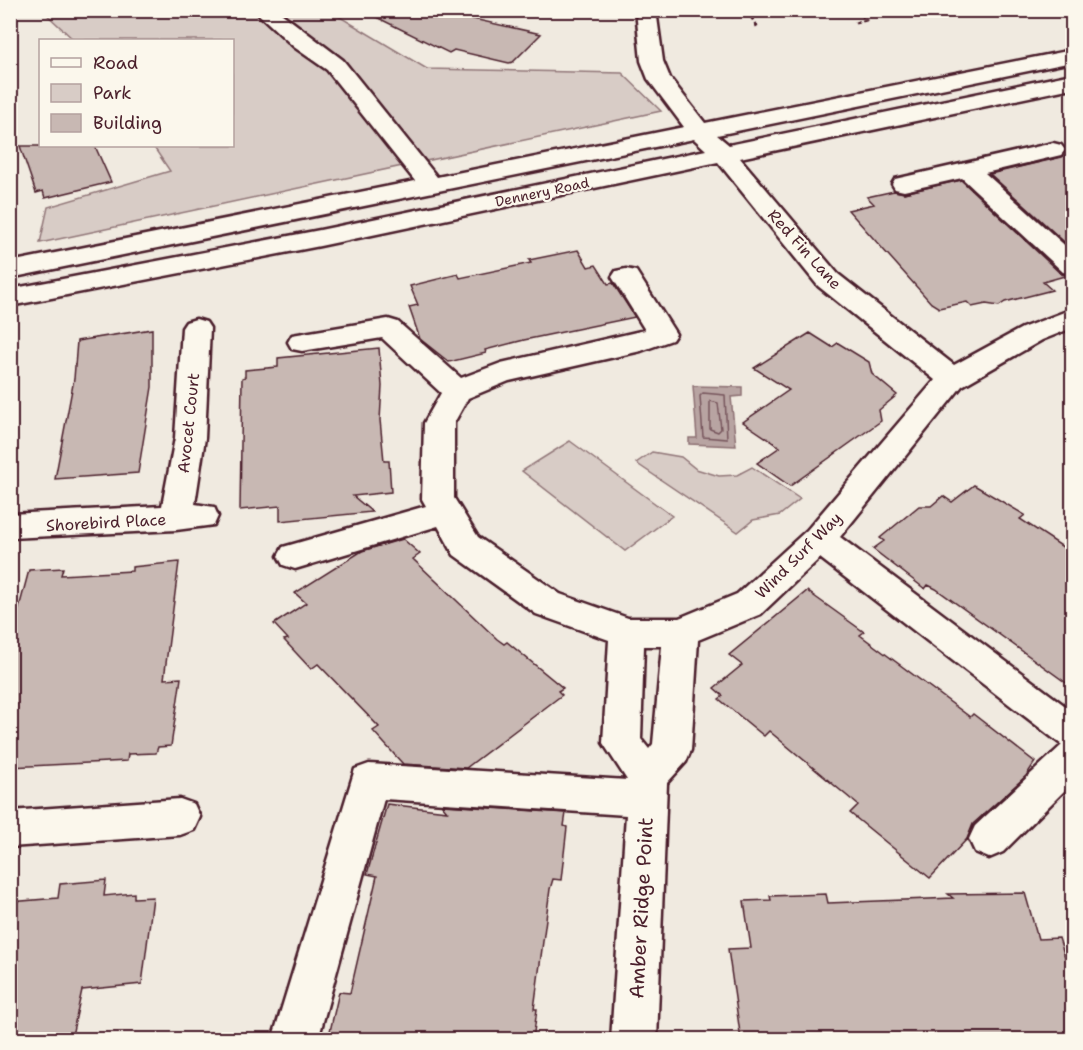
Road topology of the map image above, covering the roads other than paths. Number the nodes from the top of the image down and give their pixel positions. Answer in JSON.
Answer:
{"nodes":[{"id":1,"x":264,"y":10,"type":"edge"},
{"id":2,"x":646,"y":10,"type":"edge"},
{"id":3,"x":1072,"y":56,"type":"edge"},
{"id":4,"x":1072,"y":81,"type":"edge"},
{"id":5,"x":700,"y":132,"type":"junction"},
{"id":6,"x":1053,"y":150,"type":"dead end"},
{"id":7,"x":724,"y":154,"type":"junction"},
{"id":8,"x":967,"y":170,"type":"junction"},
{"id":9,"x":904,"y":184,"type":"dead end"},
{"id":10,"x":430,"y":186,"type":"junction"},
{"id":11,"x":1072,"y":266,"type":"edge"},
{"id":12,"x":10,"y":270,"type":"edge"},
{"id":13,"x":626,"y":277,"type":"dead end"},
{"id":14,"x":10,"y":298,"type":"edge"},
{"id":15,"x":1072,"y":318,"type":"edge"},
{"id":16,"x":196,"y":328,"type":"dead end"},
{"id":17,"x":302,"y":342,"type":"dead end"},
{"id":18,"x":952,"y":379,"type":"junction"},
{"id":19,"x":457,"y":391,"type":"junction"},
{"id":20,"x":445,"y":512,"type":"junction"},
{"id":21,"x":189,"y":517,"type":"joint"},
{"id":22,"x":10,"y":526,"type":"edge"},
{"id":23,"x":819,"y":538,"type":"junction"},
{"id":24,"x":295,"y":556,"type":"dead end"},
{"id":25,"x":627,"y":632,"type":"junction"},
{"id":26,"x":681,"y":632,"type":"junction"},
{"id":27,"x":1072,"y":732,"type":"edge"},
{"id":28,"x":1072,"y":758,"type":"edge"},
{"id":29,"x":648,"y":788,"type":"junction"},
{"id":30,"x":180,"y":817,"type":"dead end"},
{"id":31,"x":10,"y":829,"type":"edge"},
{"id":32,"x":988,"y":839,"type":"dead end"},
{"id":33,"x":295,"y":1040,"type":"edge"},
{"id":34,"x":634,"y":1040,"type":"edge"}],
"edges":[{"from":1,"to":10,"type":"street"},
{"from":2,"to":5,"type":"street","name":"Red Fin Lane"},
{"from":3,"to":5,"type":"street","name":"Dennery Road"},
{"from":4,"to":7,"type":"street","name":"Dennery Road"},
{"from":5,"to":7,"type":"street","name":"Red Fin Lane"},
{"from":5,"to":10,"type":"street","name":"Dennery Road"},
{"from":6,"to":8,"type":"street"},
{"from":7,"to":14,"type":"street","name":"Dennery Road"},
{"from":7,"to":18,"type":"street","name":"Red Fin Lane"},
{"from":8,"to":9,"type":"street"},
{"from":8,"to":11,"type":"street"},
{"from":10,"to":12,"type":"street","name":"Dennery Road"},
{"from":13,"to":19,"type":"street"},
{"from":15,"to":18,"type":"street","name":"Wind Surf Way"},
{"from":16,"to":21,"type":"street","name":"Avocet Court"},
{"from":17,"to":19,"type":"street"},
{"from":18,"to":23,"type":"street","name":"Wind Surf Way"},
{"from":19,"to":20,"type":"street","name":"Wind Surf Way"},
{"from":20,"to":24,"type":"street"},
{"from":20,"to":25,"type":"street","name":"Wind Surf Way"},
{"from":21,"to":22,"type":"street","name":"Shorebird Place"},
{"from":23,"to":26,"type":"street","name":"Wind Surf Way"},
{"from":23,"to":27,"type":"street"},
{"from":25,"to":26,"type":"street","name":"Wind Surf Way"},
{"from":25,"to":29,"type":"street"},
{"from":26,"to":29,"type":"street"},
{"from":28,"to":32,"type":"street"},
{"from":29,"to":33,"type":"street"},
{"from":29,"to":34,"type":"street","name":"Amber Ridge Point"},
{"from":30,"to":31,"type":"street"}]}
